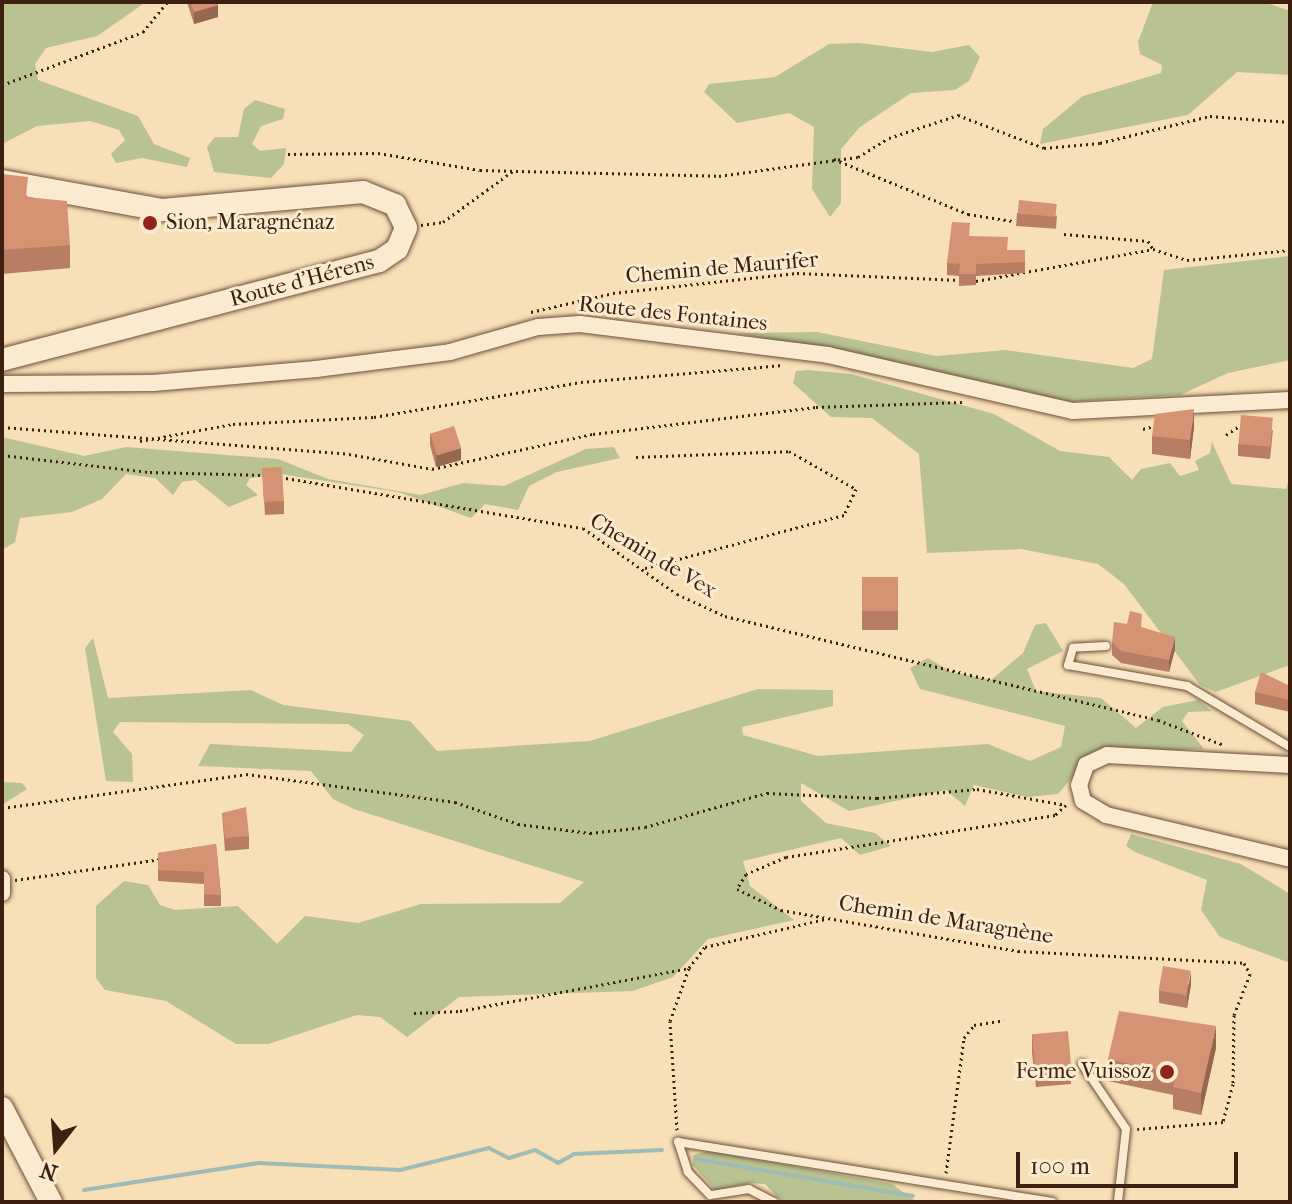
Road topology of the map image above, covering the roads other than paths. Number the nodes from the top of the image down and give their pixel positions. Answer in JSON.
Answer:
{"nodes":[{"id":1,"x":2,"y":181,"type":"edge"},
{"id":2,"x":2,"y":360,"type":"edge"},
{"id":3,"x":2,"y":384,"type":"edge"},
{"id":4,"x":1290,"y":400,"type":"edge"},
{"id":5,"x":1106,"y":646,"type":"dead end"},
{"id":6,"x":1290,"y":747,"type":"edge"},
{"id":7,"x":1290,"y":765,"type":"edge"},
{"id":8,"x":1290,"y":859,"type":"edge"},
{"id":9,"x":1082,"y":1064,"type":"dead end"},
{"id":10,"x":2,"y":1108,"type":"edge"},
{"id":11,"x":51,"y":1202,"type":"edge"},
{"id":12,"x":774,"y":1202,"type":"edge"},
{"id":13,"x":1052,"y":1202,"type":"edge"},
{"id":14,"x":1118,"y":1202,"type":"edge"}],
"edges":[{"from":1,"to":2,"type":"main road","name":"Route d'Hérens"},
{"from":3,"to":4,"type":"street","name":"Route des Fontaines"},
{"from":5,"to":6,"type":"lane"},
{"from":7,"to":8,"type":"street"},
{"from":9,"to":14,"type":"lane"},
{"from":10,"to":11,"type":"main road"},
{"from":12,"to":13,"type":"lane"}]}
